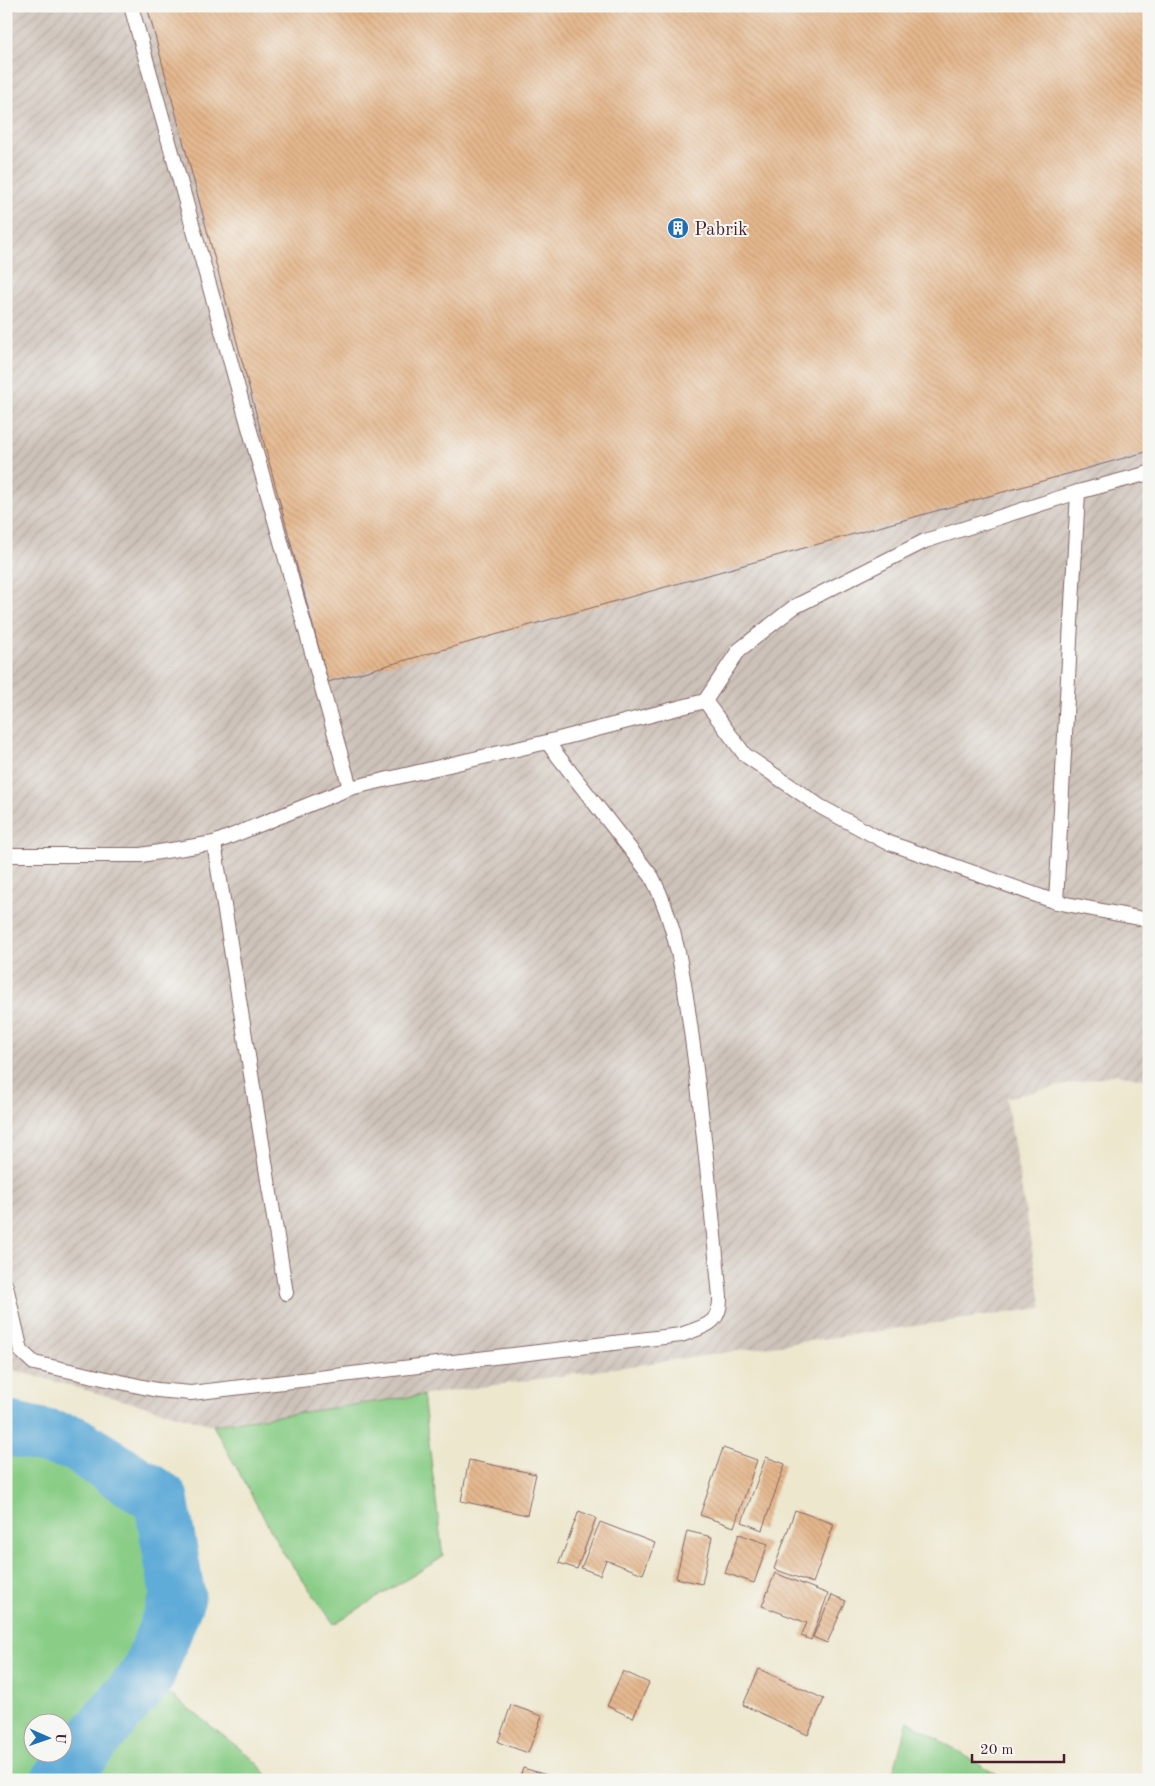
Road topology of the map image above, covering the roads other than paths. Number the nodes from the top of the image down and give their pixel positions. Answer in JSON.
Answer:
{"nodes":[{"id":1,"x":131,"y":6,"type":"edge"},
{"id":2,"x":1149,"y":473,"type":"edge"},
{"id":3,"x":1078,"y":492,"type":"junction"},
{"id":4,"x":706,"y":701,"type":"junction"},
{"id":5,"x":547,"y":742,"type":"junction"},
{"id":6,"x":350,"y":788,"type":"junction"},
{"id":7,"x":214,"y":844,"type":"junction"},
{"id":8,"x":6,"y":855,"type":"edge"},
{"id":9,"x":1056,"y":902,"type":"junction"},
{"id":10,"x":1149,"y":920,"type":"edge"},
{"id":11,"x":6,"y":1286,"type":"edge"},
{"id":12,"x":286,"y":1293,"type":"dead end"}],
"edges":[{"from":1,"to":6,"type":"lane"},
{"from":2,"to":3,"type":"lane"},
{"from":3,"to":4,"type":"lane"},
{"from":3,"to":9,"type":"lane"},
{"from":4,"to":5,"type":"lane"},
{"from":4,"to":9,"type":"lane"},
{"from":5,"to":6,"type":"lane"},
{"from":5,"to":11,"type":"lane"},
{"from":6,"to":7,"type":"lane"},
{"from":7,"to":8,"type":"lane"},
{"from":7,"to":12,"type":"lane"},
{"from":9,"to":10,"type":"lane"}]}
